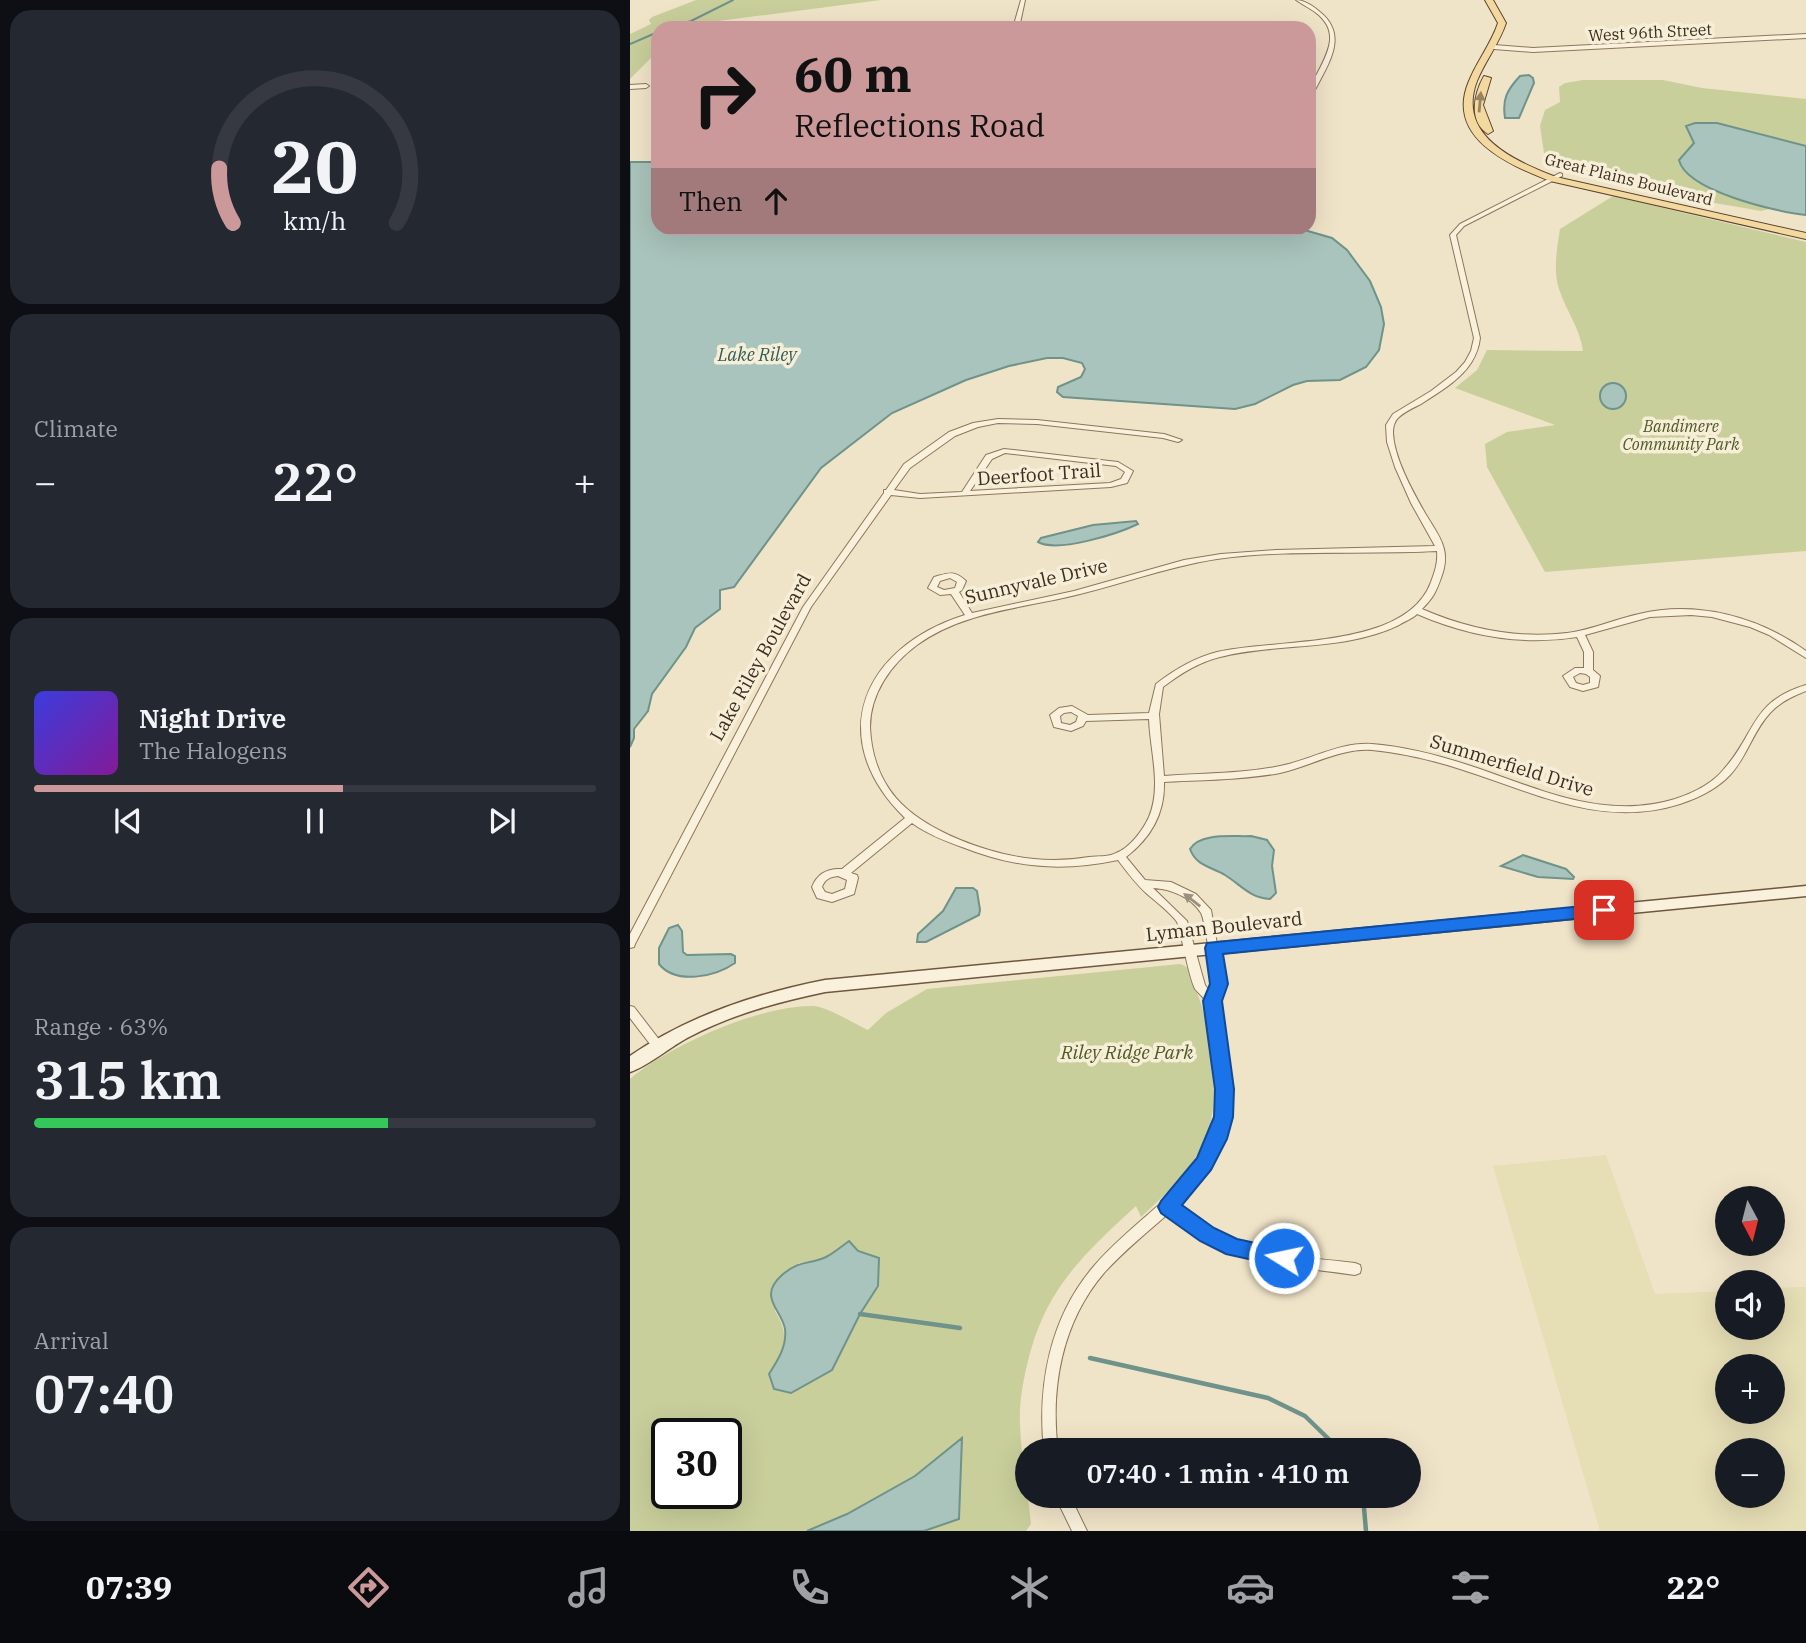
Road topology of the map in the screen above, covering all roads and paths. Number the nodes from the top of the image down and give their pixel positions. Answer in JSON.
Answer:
{"nodes":[{"id":1,"x":1023,"y":0,"type":"edge"},
{"id":2,"x":1298,"y":0,"type":"edge"},
{"id":3,"x":1489,"y":0,"type":"edge"},
{"id":4,"x":1499,"y":0,"type":"edge"},
{"id":5,"x":1018,"y":21,"type":"edge"},
{"id":6,"x":1806,"y":36,"type":"edge"},
{"id":7,"x":1499,"y":48,"type":"junction"},
{"id":8,"x":1316,"y":81,"type":"edge"},
{"id":9,"x":646,"y":86,"type":"dead end"},
{"id":10,"x":630,"y":87,"type":"edge"},
{"id":11,"x":1557,"y":177,"type":"junction"},
{"id":12,"x":1806,"y":233,"type":"edge"},
{"id":13,"x":1178,"y":440,"type":"dead end"},
{"id":14,"x":887,"y":492,"type":"junction"},
{"id":15,"x":964,"y":494,"type":"junction"},
{"id":16,"x":1440,"y":548,"type":"junction"},
{"id":17,"x":954,"y":592,"type":"dead end"},
{"id":18,"x":1416,"y":610,"type":"junction"},
{"id":19,"x":969,"y":615,"type":"junction"},
{"id":20,"x":1580,"y":635,"type":"junction"},
{"id":21,"x":1806,"y":655,"type":"edge"},
{"id":22,"x":1588,"y":671,"type":"dead end"},
{"id":23,"x":1806,"y":688,"type":"edge"},
{"id":24,"x":1154,"y":716,"type":"junction"},
{"id":25,"x":1084,"y":718,"type":"dead end"},
{"id":26,"x":1161,"y":779,"type":"junction"},
{"id":27,"x":911,"y":819,"type":"junction"},
{"id":28,"x":1120,"y":856,"type":"junction"},
{"id":29,"x":845,"y":872,"type":"dead end"},
{"id":30,"x":1142,"y":883,"type":"junction"},
{"id":31,"x":1806,"y":891,"type":"edge"},
{"id":32,"x":630,"y":944,"type":"edge"},
{"id":33,"x":1214,"y":948,"type":"junction"},
{"id":34,"x":1191,"y":951,"type":"junction"},
{"id":35,"x":1212,"y":1001,"type":"junction"},
{"id":36,"x":630,"y":1010,"type":"edge"},
{"id":37,"x":657,"y":1045,"type":"junction"},
{"id":38,"x":630,"y":1065,"type":"edge"},
{"id":39,"x":1168,"y":1207,"type":"junction"},
{"id":40,"x":1355,"y":1269,"type":"dead end"},
{"id":41,"x":1050,"y":1438,"type":"edge"},
{"id":42,"x":1068,"y":1508,"type":"edge"},
{"id":43,"x":1080,"y":1531,"type":"edge"}],
"edges":[{"from":1,"to":5,"type":"street"},
{"from":2,"to":8,"type":"street"},
{"from":3,"to":7,"type":"main road","name":"Great Plains Boulevard"},
{"from":4,"to":7,"type":"main road","name":"Great Plains Boulevard"},
{"from":6,"to":7,"type":"street","name":"West 96th Street"},
{"from":7,"to":11,"type":"main road","name":"Great Plains Boulevard"},
{"from":9,"to":10,"type":"street"},
{"from":11,"to":12,"type":"main road","name":"Great Plains Boulevard"},
{"from":11,"to":16,"type":"street"},
{"from":13,"to":14,"type":"street","name":"Lake Riley Boulevard"},
{"from":14,"to":15,"type":"street","name":"Deerfoot Trail"},
{"from":14,"to":32,"type":"street","name":"Lake Riley Boulevard"},
{"from":15,"to":15,"type":"street","name":"Deerfoot Trail"},
{"from":16,"to":18,"type":"street"},
{"from":16,"to":19,"type":"street","name":"Sunnyvale Drive"},
{"from":17,"to":19,"type":"street"},
{"from":18,"to":20,"type":"street"},
{"from":18,"to":24,"type":"street"},
{"from":19,"to":27,"type":"street","name":"Sunnyvale Drive"},
{"from":20,"to":21,"type":"street"},
{"from":20,"to":22,"type":"street"},
{"from":23,"to":26,"type":"street","name":"Summerfield Drive"},
{"from":24,"to":25,"type":"street"},
{"from":24,"to":26,"type":"street"},
{"from":26,"to":28,"type":"street"},
{"from":27,"to":28,"type":"street","name":"Sunnyvale Drive"},
{"from":27,"to":29,"type":"street"},
{"from":28,"to":30,"type":"street"},
{"from":33,"to":30,"type":"street","one_way":true},
{"from":30,"to":34,"type":"street"},
{"from":31,"to":33,"type":"street","name":"Lyman Boulevard"},
{"from":33,"to":34,"type":"street","name":"Lyman Boulevard"},
{"from":33,"to":35,"type":"street"},
{"from":34,"to":35,"type":"street"},
{"from":34,"to":37,"type":"street","name":"Lyman Boulevard"},
{"from":35,"to":39,"type":"street"},
{"from":36,"to":37,"type":"street"},
{"from":37,"to":38,"type":"street"},
{"from":39,"to":40,"type":"street"},
{"from":39,"to":41,"type":"street"},
{"from":42,"to":43,"type":"street"}]}
